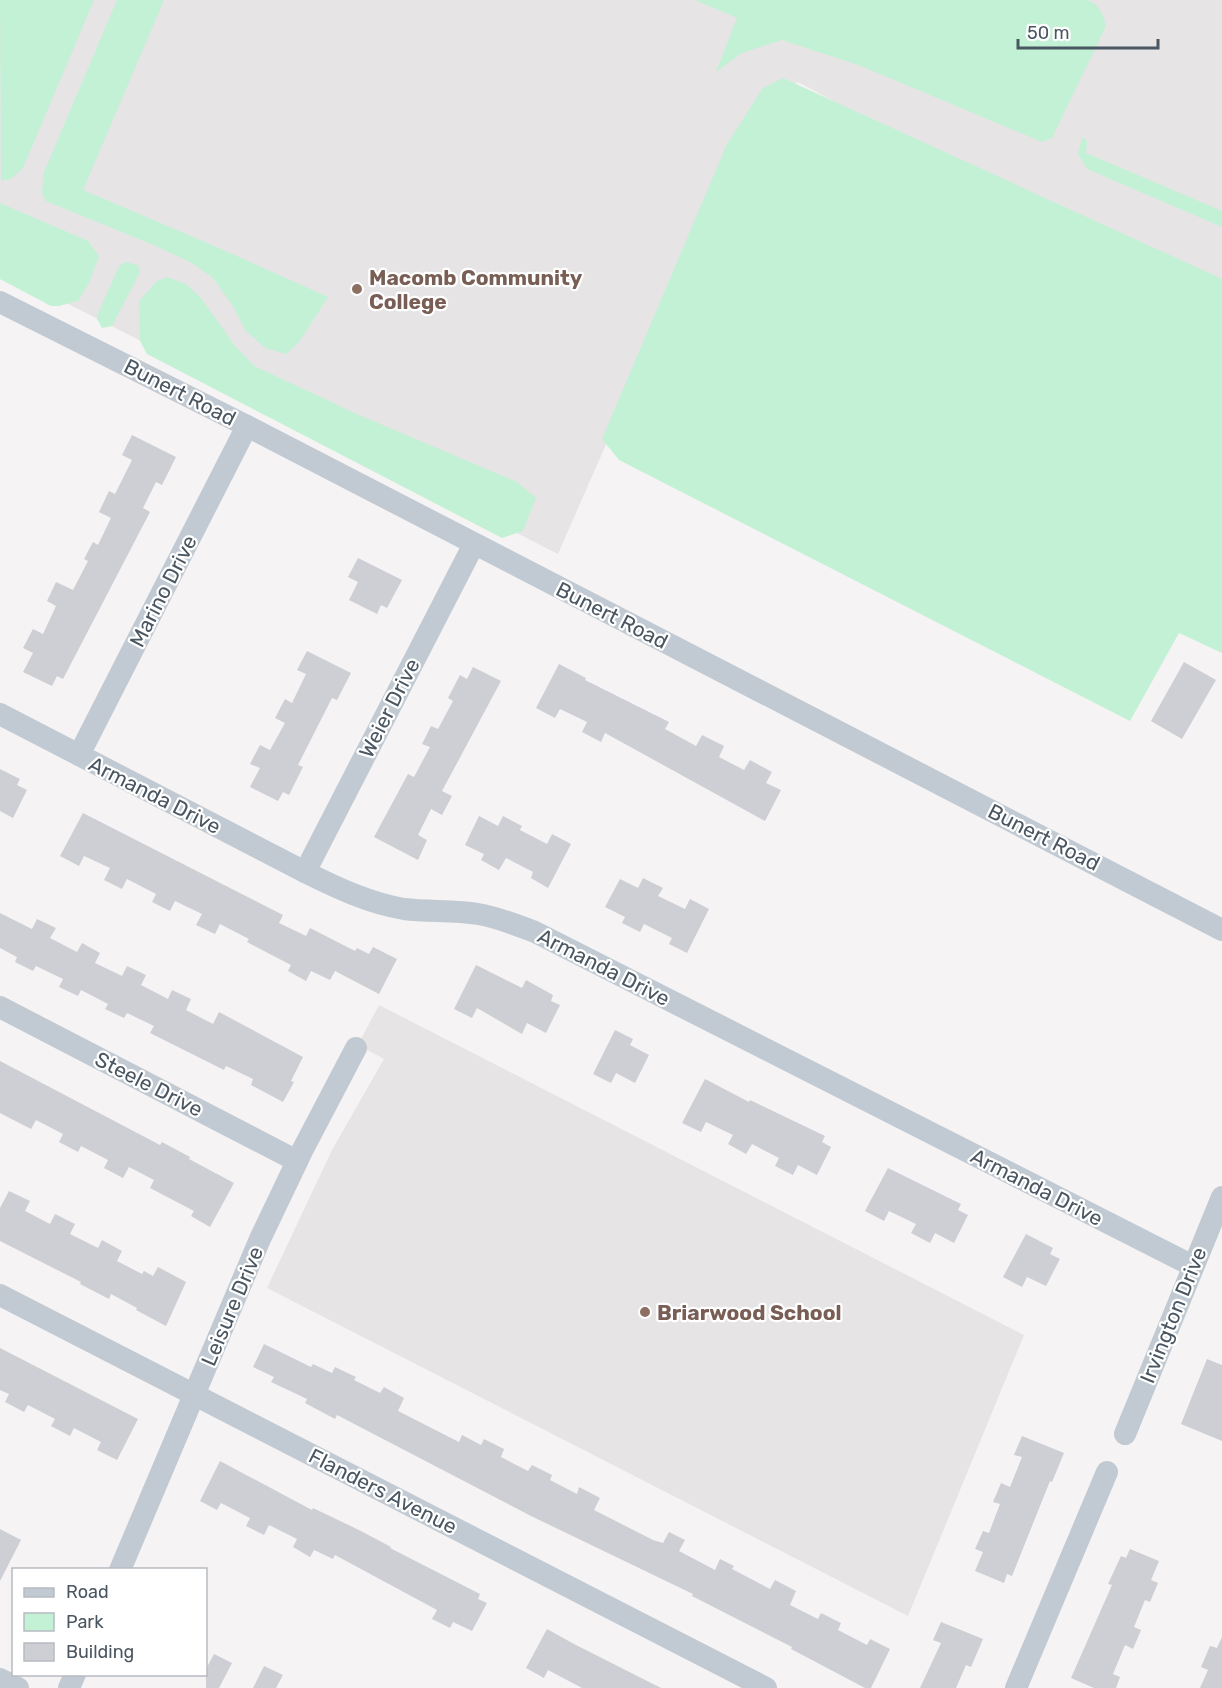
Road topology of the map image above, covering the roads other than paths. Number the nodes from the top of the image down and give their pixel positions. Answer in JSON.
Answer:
{"nodes":[{"id":1,"x":0,"y":302,"type":"edge"},
{"id":2,"x":247,"y":426,"type":"junction"},
{"id":3,"x":474,"y":544,"type":"junction"},
{"id":4,"x":0,"y":714,"type":"edge"},
{"id":5,"x":79,"y":755,"type":"junction"},
{"id":6,"x":306,"y":872,"type":"junction"},
{"id":7,"x":1222,"y":930,"type":"edge"},
{"id":8,"x":0,"y":1007,"type":"edge"},
{"id":9,"x":356,"y":1048,"type":"dead end"},
{"id":10,"x":297,"y":1161,"type":"junction"},
{"id":11,"x":1222,"y":1197,"type":"edge"},
{"id":12,"x":1193,"y":1266,"type":"junction"},
{"id":13,"x":0,"y":1295,"type":"edge"},
{"id":14,"x":194,"y":1394,"type":"junction"},
{"id":15,"x":1125,"y":1434,"type":"dead end"},
{"id":16,"x":1107,"y":1472,"type":"dead end"},
{"id":17,"x":120,"y":1568,"type":"edge"},
{"id":18,"x":0,"y":1679,"type":"edge"},
{"id":19,"x":18,"y":1688,"type":"edge"},
{"id":20,"x":766,"y":1688,"type":"edge"},
{"id":21,"x":1016,"y":1688,"type":"edge"}],
"edges":[{"from":1,"to":2,"type":"street","name":"Bunert Road"},
{"from":2,"to":3,"type":"street","name":"Bunert Road"},
{"from":2,"to":5,"type":"street","name":"Marino Drive"},
{"from":3,"to":6,"type":"street","name":"Weier Drive"},
{"from":3,"to":7,"type":"street","name":"Bunert Road"},
{"from":4,"to":5,"type":"street","name":"Armanda Drive"},
{"from":5,"to":6,"type":"street","name":"Armanda Drive"},
{"from":6,"to":12,"type":"street","name":"Armanda Drive"},
{"from":8,"to":10,"type":"street","name":"Steele Drive"},
{"from":9,"to":10,"type":"street","name":"Leisure Drive"},
{"from":10,"to":14,"type":"street","name":"Leisure Drive"},
{"from":11,"to":12,"type":"street","name":"Irvington Drive"},
{"from":12,"to":15,"type":"street","name":"Irvington Drive"},
{"from":13,"to":14,"type":"street","name":"Flanders Avenue"},
{"from":14,"to":17,"type":"street","name":"Leisure Drive"},
{"from":14,"to":20,"type":"street","name":"Flanders Avenue"},
{"from":16,"to":21,"type":"street"},
{"from":18,"to":19,"type":"street"}]}
